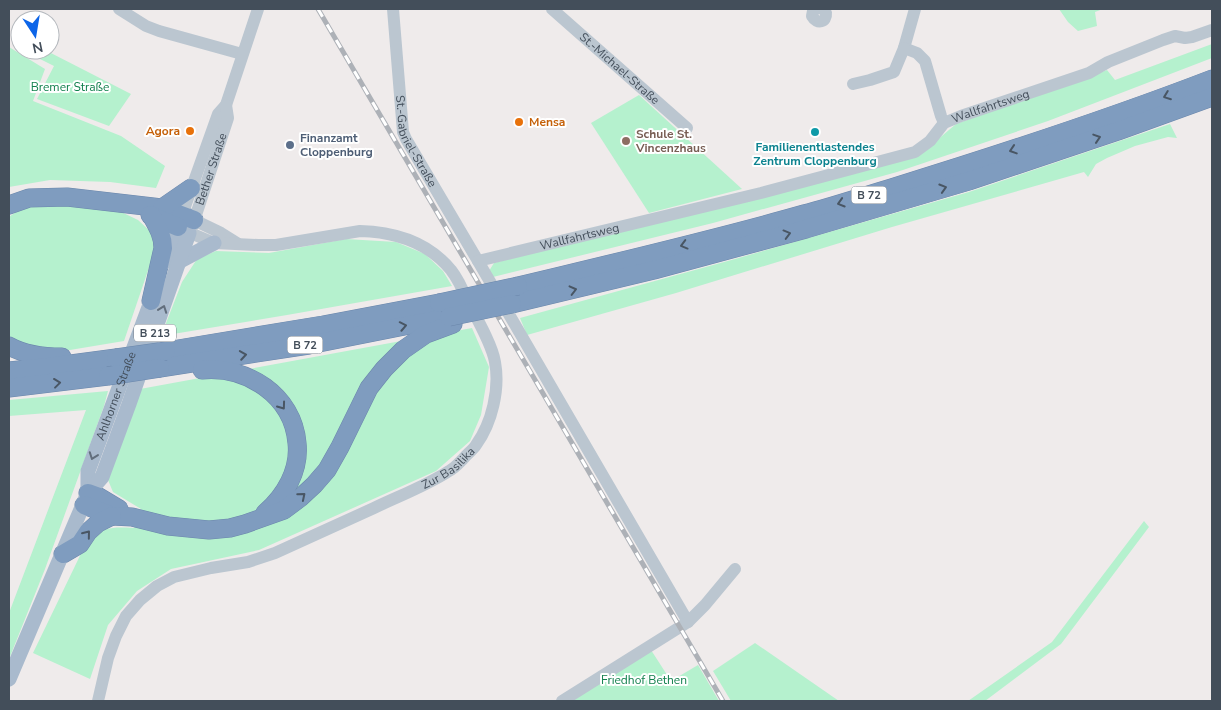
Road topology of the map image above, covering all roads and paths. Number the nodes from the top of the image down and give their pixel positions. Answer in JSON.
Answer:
{"nodes":[{"id":1,"x":119,"y":9,"type":"edge"},
{"id":2,"x":258,"y":9,"type":"edge"},
{"id":3,"x":394,"y":9,"type":"edge"},
{"id":4,"x":816,"y":9,"type":"edge"},
{"id":5,"x":823,"y":9,"type":"edge"},
{"id":6,"x":915,"y":9,"type":"edge"},
{"id":7,"x":558,"y":11,"type":"edge"},
{"id":8,"x":1212,"y":30,"type":"edge"},
{"id":9,"x":904,"y":48,"type":"junction"},
{"id":10,"x":242,"y":54,"type":"junction"},
{"id":11,"x":1212,"y":79,"type":"edge"},
{"id":12,"x":853,"y":84,"type":"dead end"},
{"id":13,"x":1212,"y":97,"type":"edge"},
{"id":14,"x":226,"y":106,"type":"junction"},
{"id":15,"x":944,"y":123,"type":"junction"},
{"id":16,"x":687,"y":128,"type":"dead end"},
{"id":17,"x":191,"y":188,"type":"junction"},
{"id":18,"x":9,"y":205,"type":"edge"},
{"id":19,"x":156,"y":212,"type":"junction"},
{"id":20,"x":186,"y":224,"type":"junction"},
{"id":21,"x":214,"y":243,"type":"junction"},
{"id":22,"x":240,"y":244,"type":"junction"},
{"id":23,"x":180,"y":261,"type":"junction"},
{"id":24,"x":478,"y":261,"type":"junction"},
{"id":25,"x":519,"y":297,"type":"junction"},
{"id":26,"x":151,"y":301,"type":"junction"},
{"id":27,"x":447,"y":315,"type":"junction"},
{"id":28,"x":9,"y":346,"type":"edge"},
{"id":29,"x":85,"y":362,"type":"junction"},
{"id":30,"x":9,"y":371,"type":"edge"},
{"id":31,"x":159,"y":371,"type":"junction"},
{"id":32,"x":9,"y":388,"type":"edge"},
{"id":33,"x":86,"y":499,"type":"junction"},
{"id":34,"x":112,"y":516,"type":"junction"},
{"id":35,"x":132,"y":517,"type":"junction"},
{"id":36,"x":259,"y":519,"type":"junction"},
{"id":37,"x":63,"y":554,"type":"junction"},
{"id":38,"x":735,"y":569,"type":"dead end"},
{"id":39,"x":688,"y":622,"type":"junction"},
{"id":40,"x":9,"y":679,"type":"edge"},
{"id":41,"x":98,"y":701,"type":"edge"},
{"id":42,"x":562,"y":701,"type":"edge"}],
"edges":[{"from":1,"to":10,"type":"street"},
{"from":2,"to":10,"type":"street","name":"Bether Straße"},
{"from":3,"to":24,"type":"street","name":"St.-Gabriel-Straße"},
{"from":4,"to":5,"type":"street"},
{"from":6,"to":9,"type":"street"},
{"from":7,"to":16,"type":"street","name":"St.-Michael-Straße"},
{"from":8,"to":15,"type":"street","name":"Wallfahrtsweg"},
{"from":9,"to":12,"type":"street"},
{"from":9,"to":15,"type":"street"},
{"from":10,"to":14,"type":"street","name":"Bether Straße"},
{"from":11,"to":25,"type":"highway","number":"B 72","one_way":true},
{"from":25,"to":13,"type":"highway","number":"B 72","one_way":true},
{"from":14,"to":17,"type":"street","name":"Bether Straße"},
{"from":14,"to":20,"type":"street","name":"Bether Straße"},
{"from":15,"to":24,"type":"street","name":"Wallfahrtsweg"},
{"from":17,"to":19,"type":"highway"},
{"from":17,"to":20,"type":"street","name":"Bether Straße"},
{"from":18,"to":19,"type":"highway"},
{"from":19,"to":20,"type":"highway"},
{"from":19,"to":26,"type":"highway","number":"B 213"},
{"from":20,"to":21,"type":"street","name":"Zur Basilika"},
{"from":20,"to":22,"type":"street","name":"Zur Basilika"},
{"from":20,"to":23,"type":"main road","name":"Ahlhorner Straße","number":"B 213"},
{"from":20,"to":26,"type":"main road","name":"Ahlhorner Straße","number":"B 213"},
{"from":21,"to":22,"type":"street","name":"Zur Basilika"},
{"from":21,"to":23,"type":"main road"},
{"from":22,"to":41,"type":"street","name":"Zur Basilika"},
{"from":33,"to":23,"type":"main road","name":"Ahlhorner Straße","number":"B 213","one_way":true},
{"from":24,"to":39,"type":"street"},
{"from":25,"to":27,"type":"highway","number":"B 72","bridge":true},
{"from":26,"to":33,"type":"main road","name":"Ahlhorner Straße","number":"B 213","one_way":true},
{"from":27,"to":29,"type":"highway","number":"B 72","bridge":true},
{"from":31,"to":27,"type":"highway","number":"B 72","one_way":true},
{"from":36,"to":27,"type":"highway","number":"B 72","one_way":true},
{"from":28,"to":29,"type":"highway"},
{"from":29,"to":30,"type":"highway","number":"B 72"},
{"from":32,"to":31,"type":"highway","number":"B 72","one_way":true,"bridge":true},
{"from":31,"to":36,"type":"highway","number":"B 72","one_way":true},
{"from":33,"to":34,"type":"highway","number":"B 72"},
{"from":33,"to":35,"type":"highway","number":"B 72"},
{"from":33,"to":37,"type":"main road","name":"Ahlhorner Straße","number":"B 213"},
{"from":34,"to":35,"type":"highway","number":"B 72"},
{"from":37,"to":34,"type":"highway","one_way":true},
{"from":35,"to":36,"type":"highway","number":"B 72"},
{"from":37,"to":40,"type":"main road","name":"Ahlhorner Straße","number":"B 213"},
{"from":38,"to":39,"type":"street"},
{"from":39,"to":42,"type":"street"}]}
